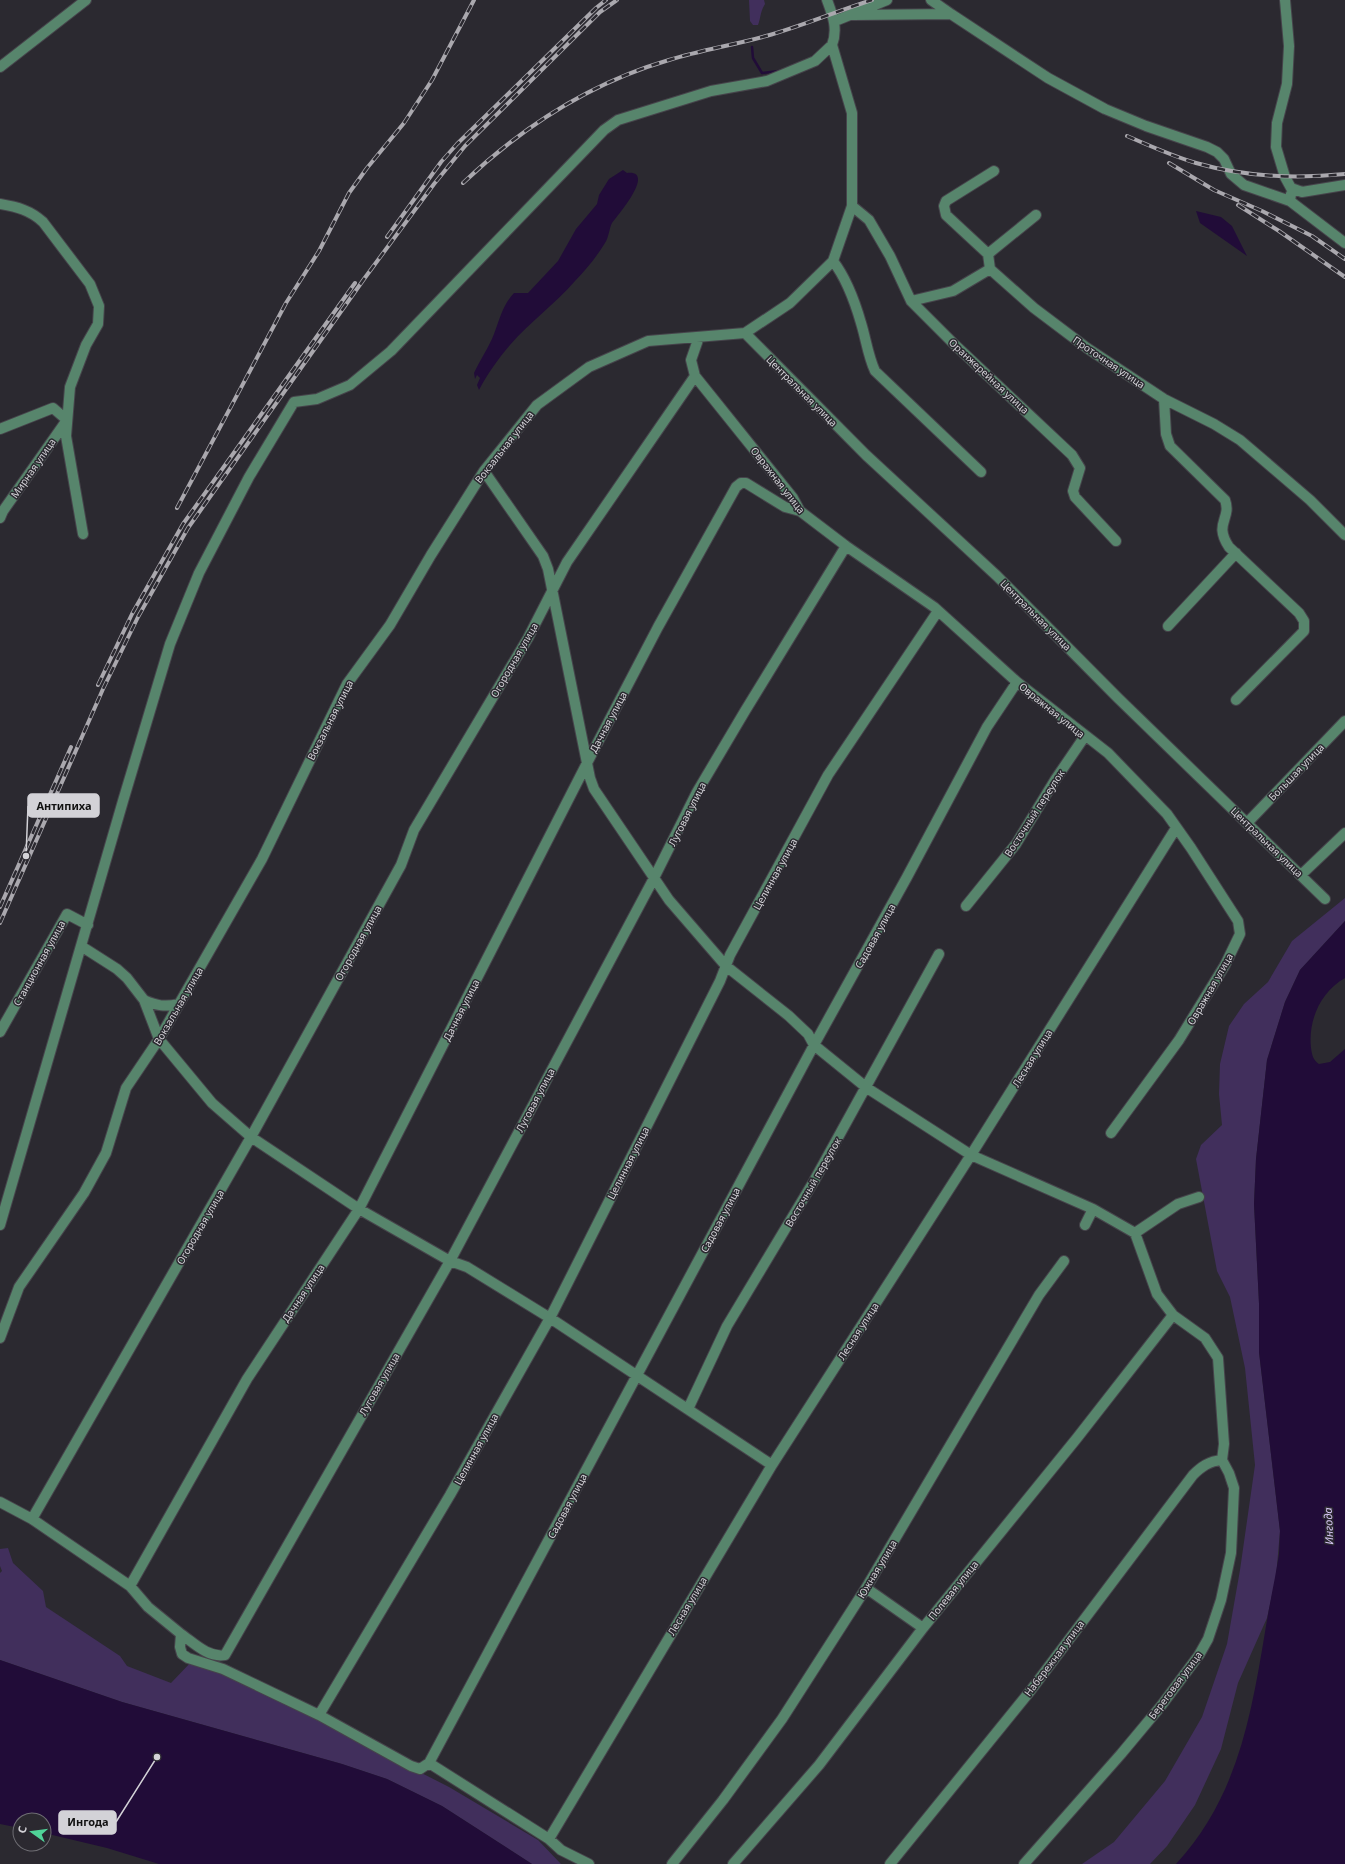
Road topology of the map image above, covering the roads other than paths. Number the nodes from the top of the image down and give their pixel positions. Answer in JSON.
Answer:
{"nodes":[{"id":1,"x":86,"y":0,"type":"edge"},
{"id":2,"x":826,"y":0,"type":"edge"},
{"id":3,"x":887,"y":0,"type":"edge"},
{"id":4,"x":931,"y":0,"type":"edge"},
{"id":5,"x":1285,"y":0,"type":"edge"},
{"id":6,"x":952,"y":14,"type":"junction"},
{"id":7,"x":854,"y":15,"type":"junction"},
{"id":8,"x":835,"y":21,"type":"junction"},
{"id":9,"x":832,"y":45,"type":"junction"},
{"id":10,"x":0,"y":67,"type":"edge"},
{"id":11,"x":994,"y":171,"type":"dead end"},
{"id":12,"x":1345,"y":185,"type":"edge"},
{"id":13,"x":1291,"y":188,"type":"junction"},
{"id":14,"x":1290,"y":201,"type":"junction"},
{"id":15,"x":0,"y":204,"type":"edge"},
{"id":16,"x":852,"y":206,"type":"junction"},
{"id":17,"x":1036,"y":215,"type":"dead end"},
{"id":18,"x":1345,"y":242,"type":"edge"},
{"id":19,"x":988,"y":254,"type":"junction"},
{"id":20,"x":833,"y":261,"type":"junction"},
{"id":21,"x":990,"y":269,"type":"junction"},
{"id":22,"x":911,"y":301,"type":"junction"},
{"id":23,"x":745,"y":333,"type":"junction"},
{"id":24,"x":699,"y":337,"type":"junction"},
{"id":25,"x":694,"y":376,"type":"junction"},
{"id":26,"x":1164,"y":399,"type":"junction"},
{"id":27,"x":67,"y":420,"type":"junction"},
{"id":28,"x":0,"y":429,"type":"edge"},
{"id":29,"x":484,"y":471,"type":"junction"},
{"id":30,"x":982,"y":472,"type":"dead end"},
{"id":31,"x":800,"y":511,"type":"junction"},
{"id":32,"x":0,"y":518,"type":"edge"},
{"id":33,"x":83,"y":534,"type":"dead end"},
{"id":34,"x":1345,"y":535,"type":"edge"},
{"id":35,"x":1116,"y":541,"type":"dead end"},
{"id":36,"x":846,"y":546,"type":"junction"},
{"id":37,"x":1236,"y":553,"type":"junction"},
{"id":38,"x":552,"y":591,"type":"junction"},
{"id":39,"x":938,"y":611,"type":"junction"},
{"id":40,"x":1168,"y":626,"type":"dead end"},
{"id":41,"x":1017,"y":682,"type":"junction"},
{"id":42,"x":1236,"y":700,"type":"dead end"},
{"id":43,"x":1345,"y":721,"type":"edge"},
{"id":44,"x":1085,"y":736,"type":"junction"},
{"id":45,"x":587,"y":763,"type":"junction"},
{"id":46,"x":1248,"y":822,"type":"junction"},
{"id":47,"x":1176,"y":828,"type":"junction"},
{"id":48,"x":1345,"y":833,"type":"edge"},
{"id":49,"x":1301,"y":875,"type":"junction"},
{"id":50,"x":654,"y":878,"type":"junction"},
{"id":51,"x":1325,"y":899,"type":"dead end"},
{"id":52,"x":966,"y":906,"type":"dead end"},
{"id":53,"x":88,"y":924,"type":"junction"},
{"id":54,"x":81,"y":946,"type":"junction"},
{"id":55,"x":940,"y":954,"type":"dead end"},
{"id":56,"x":726,"y":966,"type":"junction"},
{"id":57,"x":144,"y":1000,"type":"junction"},
{"id":58,"x":179,"y":1004,"type":"junction"},
{"id":59,"x":0,"y":1032,"type":"edge"},
{"id":60,"x":159,"y":1039,"type":"junction"},
{"id":61,"x":814,"y":1045,"type":"junction"},
{"id":62,"x":867,"y":1088,"type":"junction"},
{"id":63,"x":1112,"y":1133,"type":"dead end"},
{"id":64,"x":252,"y":1137,"type":"junction"},
{"id":65,"x":972,"y":1155,"type":"junction"},
{"id":66,"x":1199,"y":1197,"type":"dead end"},
{"id":67,"x":359,"y":1209,"type":"junction"},
{"id":68,"x":1093,"y":1210,"type":"junction"},
{"id":69,"x":0,"y":1225,"type":"edge"},
{"id":70,"x":1085,"y":1225,"type":"dead end"},
{"id":71,"x":1135,"y":1233,"type":"junction"},
{"id":72,"x":450,"y":1261,"type":"junction"},
{"id":73,"x":1064,"y":1261,"type":"dead end"},
{"id":74,"x":1173,"y":1315,"type":"junction"},
{"id":75,"x":550,"y":1318,"type":"junction"},
{"id":76,"x":0,"y":1338,"type":"edge"},
{"id":77,"x":636,"y":1376,"type":"junction"},
{"id":78,"x":688,"y":1409,"type":"junction"},
{"id":79,"x":1222,"y":1460,"type":"junction"},
{"id":80,"x":772,"y":1465,"type":"junction"},
{"id":81,"x":0,"y":1502,"type":"edge"},
{"id":82,"x":32,"y":1519,"type":"junction"},
{"id":83,"x":130,"y":1586,"type":"junction"},
{"id":84,"x":866,"y":1588,"type":"junction"},
{"id":85,"x":923,"y":1628,"type":"junction"},
{"id":86,"x":181,"y":1634,"type":"junction"},
{"id":87,"x":319,"y":1715,"type":"junction"},
{"id":88,"x":429,"y":1763,"type":"junction"},
{"id":89,"x":549,"y":1838,"type":"junction"},
{"id":90,"x":589,"y":1864,"type":"edge"},
{"id":91,"x":672,"y":1864,"type":"edge"},
{"id":92,"x":733,"y":1864,"type":"edge"},
{"id":93,"x":890,"y":1864,"type":"edge"},
{"id":94,"x":1024,"y":1864,"type":"edge"}],
"edges":[{"from":1,"to":10,"type":"street"},
{"from":2,"to":8,"type":"street"},
{"from":3,"to":7,"type":"street"},
{"from":4,"to":6,"type":"street"},
{"from":5,"to":13,"type":"street"},
{"from":6,"to":7,"type":"street"},
{"from":6,"to":14,"type":"street"},
{"from":7,"to":8,"type":"street"},
{"from":8,"to":9,"type":"street"},
{"from":9,"to":16,"type":"street","name":"Вокзальная улица"},
{"from":9,"to":53,"type":"street"},
{"from":11,"to":19,"type":"street"},
{"from":12,"to":13,"type":"street"},
{"from":13,"to":14,"type":"street"},
{"from":14,"to":18,"type":"street"},
{"from":15,"to":27,"type":"street"},
{"from":16,"to":20,"type":"street","name":"Вокзальная улица"},
{"from":16,"to":22,"type":"street","name":"Оранжерейная улица"},
{"from":17,"to":19,"type":"street"},
{"from":19,"to":21,"type":"street"},
{"from":20,"to":23,"type":"street","name":"Вокзальная улица"},
{"from":20,"to":30,"type":"street"},
{"from":21,"to":22,"type":"street"},
{"from":21,"to":26,"type":"street","name":"Проточная улица"},
{"from":22,"to":35,"type":"street","name":"Оранжерейная улица"},
{"from":23,"to":24,"type":"street","name":"Вокзальная улица"},
{"from":23,"to":46,"type":"street","name":"Центральная улица"},
{"from":24,"to":25,"type":"street"},
{"from":24,"to":29,"type":"street","name":"Вокзальная улица"},
{"from":25,"to":31,"type":"street","name":"Овражная улица"},
{"from":25,"to":38,"type":"street","name":"Огородная улица"},
{"from":26,"to":34,"type":"street","name":"Проточная улица"},
{"from":26,"to":37,"type":"street"},
{"from":27,"to":28,"type":"street"},
{"from":27,"to":32,"type":"street","name":"Мирная улица"},
{"from":27,"to":33,"type":"street"},
{"from":29,"to":38,"type":"street"},
{"from":29,"to":58,"type":"street","name":"Вокзальная улица"},
{"from":31,"to":36,"type":"street","name":"Овражная улица"},
{"from":31,"to":45,"type":"street","name":"Дачная улица"},
{"from":36,"to":39,"type":"street","name":"Овражная улица"},
{"from":36,"to":50,"type":"street","name":"Луговая улица"},
{"from":37,"to":40,"type":"street"},
{"from":37,"to":42,"type":"street"},
{"from":38,"to":45,"type":"street"},
{"from":38,"to":64,"type":"street","name":"Огородная улица"},
{"from":39,"to":41,"type":"street","name":"Овражная улица"},
{"from":39,"to":56,"type":"street","name":"Целинная улица"},
{"from":41,"to":44,"type":"street","name":"Овражная улица"},
{"from":41,"to":61,"type":"street","name":"Садовая улица"},
{"from":43,"to":46,"type":"street","name":"Большая улица"},
{"from":44,"to":47,"type":"street","name":"Овражная улица"},
{"from":44,"to":52,"type":"street","name":"Восточный переулок"},
{"from":45,"to":50,"type":"street"},
{"from":45,"to":67,"type":"street","name":"Дачная улица"},
{"from":46,"to":49,"type":"street","name":"Центральная улица"},
{"from":47,"to":63,"type":"street","name":"Овражная улица"},
{"from":47,"to":65,"type":"street","name":"Лесная улица"},
{"from":48,"to":49,"type":"street"},
{"from":49,"to":51,"type":"street","name":"Центральная улица"},
{"from":50,"to":56,"type":"street"},
{"from":50,"to":72,"type":"street","name":"Луговая улица"},
{"from":53,"to":54,"type":"street"},
{"from":53,"to":59,"type":"street","name":"Станционная улица"},
{"from":54,"to":57,"type":"street"},
{"from":54,"to":69,"type":"street"},
{"from":55,"to":62,"type":"street","name":"Восточный переулок"},
{"from":56,"to":61,"type":"street"},
{"from":56,"to":75,"type":"street","name":"Целинная улица"},
{"from":57,"to":58,"type":"street"},
{"from":57,"to":60,"type":"street"},
{"from":58,"to":60,"type":"street","name":"Вокзальная улица"},
{"from":60,"to":64,"type":"street"},
{"from":60,"to":76,"type":"street","name":"Вокзальная улица"},
{"from":61,"to":62,"type":"street"},
{"from":61,"to":77,"type":"street","name":"Садовая улица"},
{"from":62,"to":65,"type":"street"},
{"from":62,"to":78,"type":"street","name":"Восточный переулок"},
{"from":64,"to":67,"type":"street"},
{"from":64,"to":82,"type":"street","name":"Огородная улица"},
{"from":65,"to":68,"type":"street"},
{"from":65,"to":80,"type":"street","name":"Лесная улица"},
{"from":66,"to":71,"type":"street"},
{"from":67,"to":72,"type":"street"},
{"from":67,"to":83,"type":"street","name":"Дачная улица"},
{"from":68,"to":70,"type":"street"},
{"from":68,"to":71,"type":"street"},
{"from":71,"to":74,"type":"street"},
{"from":72,"to":75,"type":"street"},
{"from":72,"to":86,"type":"street","name":"Луговая улица"},
{"from":73,"to":84,"type":"street","name":"Южная улица"},
{"from":74,"to":79,"type":"street"},
{"from":74,"to":85,"type":"street","name":"Полевая улица"},
{"from":75,"to":77,"type":"street"},
{"from":75,"to":87,"type":"street","name":"Целинная улица"},
{"from":77,"to":78,"type":"street"},
{"from":77,"to":88,"type":"street","name":"Садовая улица"},
{"from":78,"to":80,"type":"street"},
{"from":79,"to":93,"type":"street","name":"Набережная улица"},
{"from":79,"to":94,"type":"street","name":"Береговая улица"},
{"from":80,"to":89,"type":"street","name":"Лесная улица"},
{"from":81,"to":82,"type":"street"},
{"from":82,"to":83,"type":"street"},
{"from":83,"to":86,"type":"street"},
{"from":84,"to":85,"type":"street"},
{"from":84,"to":91,"type":"street","name":"Южная улица"},
{"from":85,"to":92,"type":"street","name":"Полевая улица"},
{"from":86,"to":87,"type":"street"},
{"from":87,"to":88,"type":"street"},
{"from":88,"to":89,"type":"street"},
{"from":89,"to":90,"type":"street"}]}
